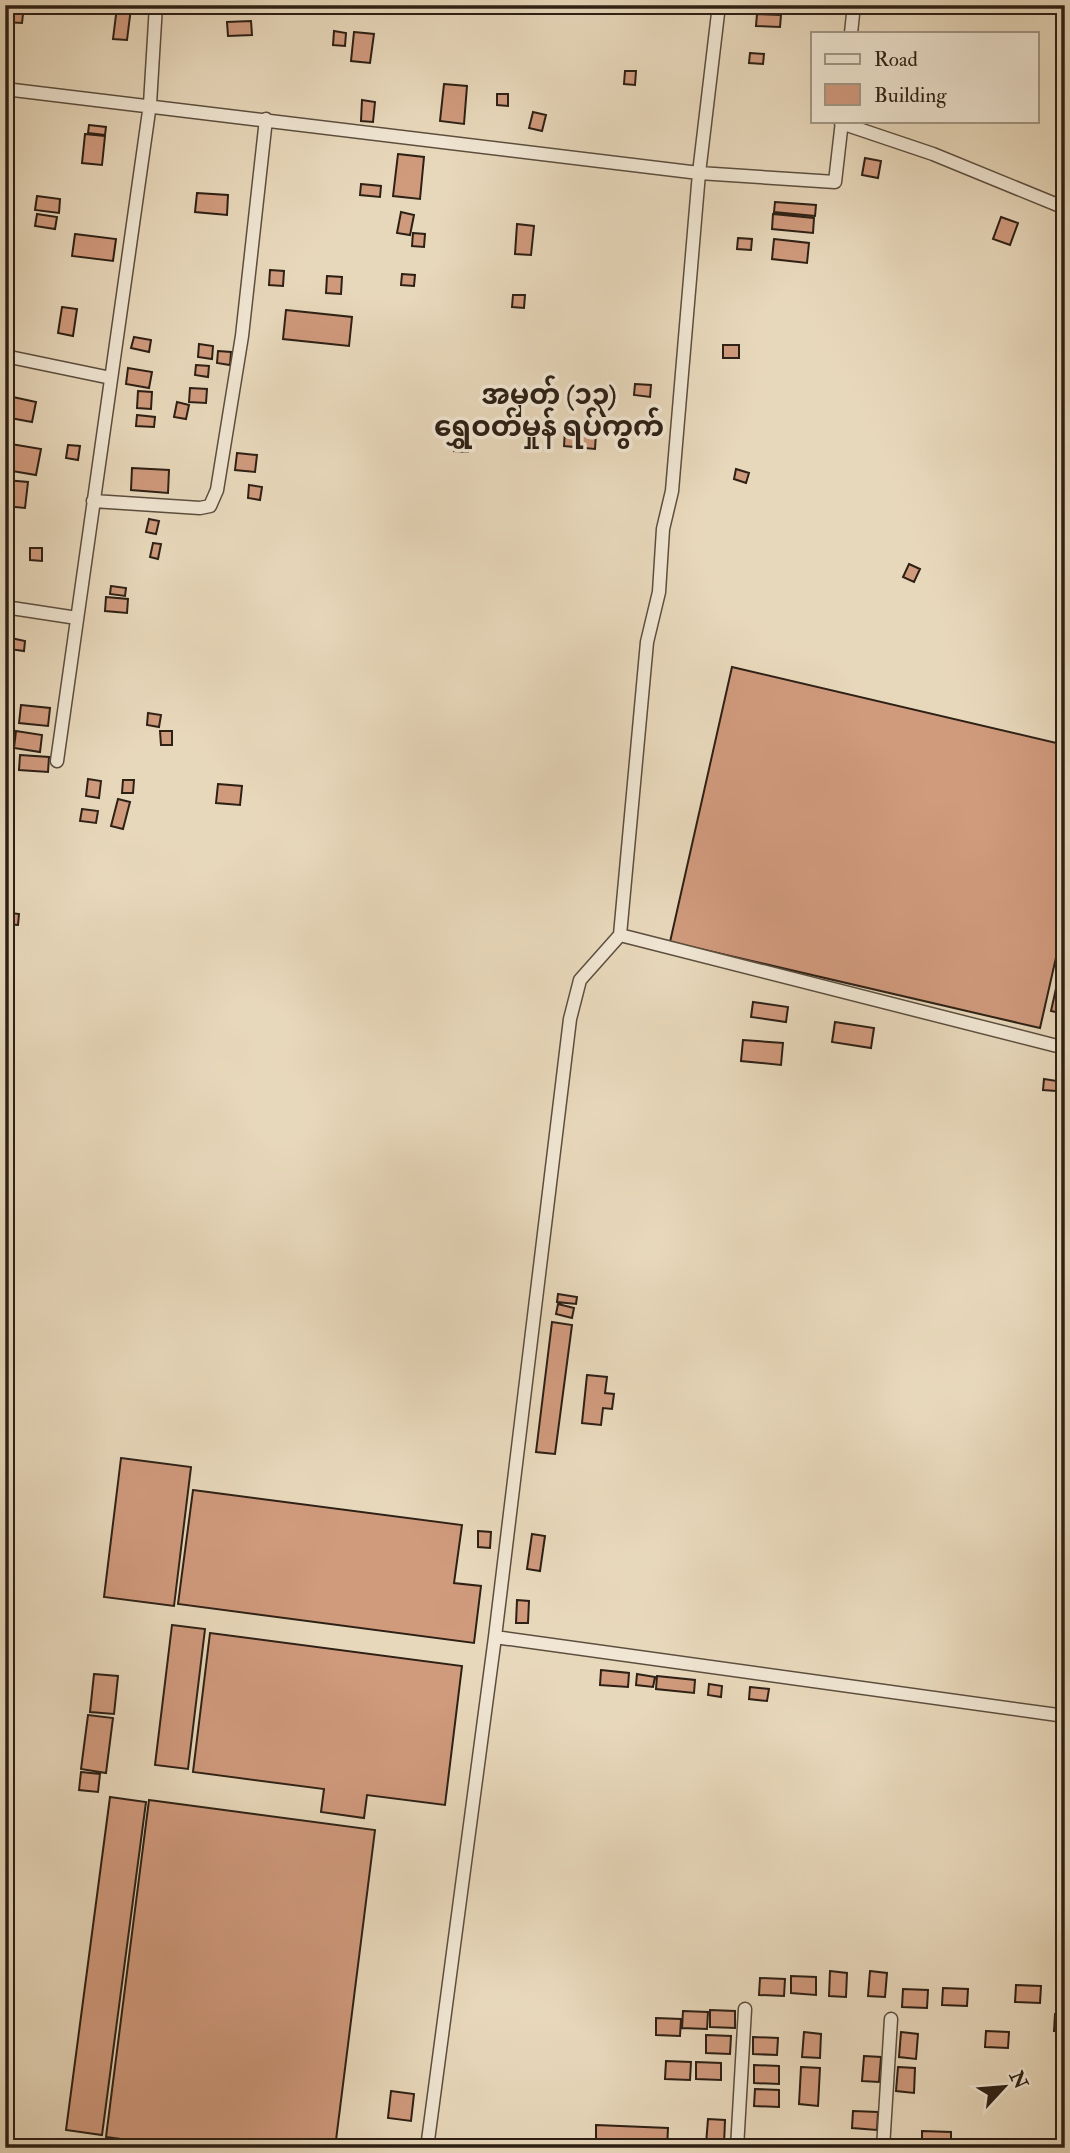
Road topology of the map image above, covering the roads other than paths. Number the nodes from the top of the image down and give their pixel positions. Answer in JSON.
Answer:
{"nodes":[{"id":1,"x":156,"y":5,"type":"edge"},
{"id":2,"x":719,"y":5,"type":"edge"},
{"id":3,"x":853,"y":5,"type":"edge"},
{"id":4,"x":851,"y":32,"type":"edge"},
{"id":5,"x":5,"y":89,"type":"edge"},
{"id":6,"x":150,"y":104,"type":"junction"},
{"id":7,"x":266,"y":119,"type":"junction"},
{"id":8,"x":841,"y":122,"type":"edge"},
{"id":9,"x":699,"y":173,"type":"junction"},
{"id":10,"x":1065,"y":208,"type":"edge"},
{"id":11,"x":5,"y":356,"type":"edge"},
{"id":12,"x":110,"y":378,"type":"junction"},
{"id":13,"x":93,"y":501,"type":"junction"},
{"id":14,"x":5,"y":607,"type":"edge"},
{"id":15,"x":77,"y":618,"type":"junction"},
{"id":16,"x":57,"y":761,"type":"dead end"},
{"id":17,"x":620,"y":935,"type":"junction"},
{"id":18,"x":1065,"y":1048,"type":"edge"},
{"id":19,"x":495,"y":1637,"type":"junction"},
{"id":20,"x":1065,"y":1716,"type":"edge"},
{"id":21,"x":744,"y":2009,"type":"dead end"},
{"id":22,"x":891,"y":2019,"type":"dead end"},
{"id":23,"x":427,"y":2148,"type":"edge"},
{"id":24,"x":737,"y":2148,"type":"edge"},
{"id":25,"x":883,"y":2148,"type":"edge"}],
"edges":[{"from":1,"to":6,"type":"street"},
{"from":2,"to":9,"type":"street"},
{"from":3,"to":4,"type":"street"},
{"from":5,"to":6,"type":"street"},
{"from":6,"to":7,"type":"street"},
{"from":6,"to":12,"type":"street"},
{"from":7,"to":9,"type":"street"},
{"from":7,"to":13,"type":"street"},
{"from":8,"to":9,"type":"street"},
{"from":8,"to":10,"type":"street"},
{"from":9,"to":17,"type":"street"},
{"from":11,"to":12,"type":"street"},
{"from":12,"to":13,"type":"street"},
{"from":13,"to":15,"type":"street"},
{"from":14,"to":15,"type":"street"},
{"from":15,"to":16,"type":"street"},
{"from":17,"to":18,"type":"street"},
{"from":17,"to":19,"type":"street"},
{"from":19,"to":20,"type":"street"},
{"from":19,"to":23,"type":"street"},
{"from":21,"to":24,"type":"street"},
{"from":22,"to":25,"type":"street"}]}
